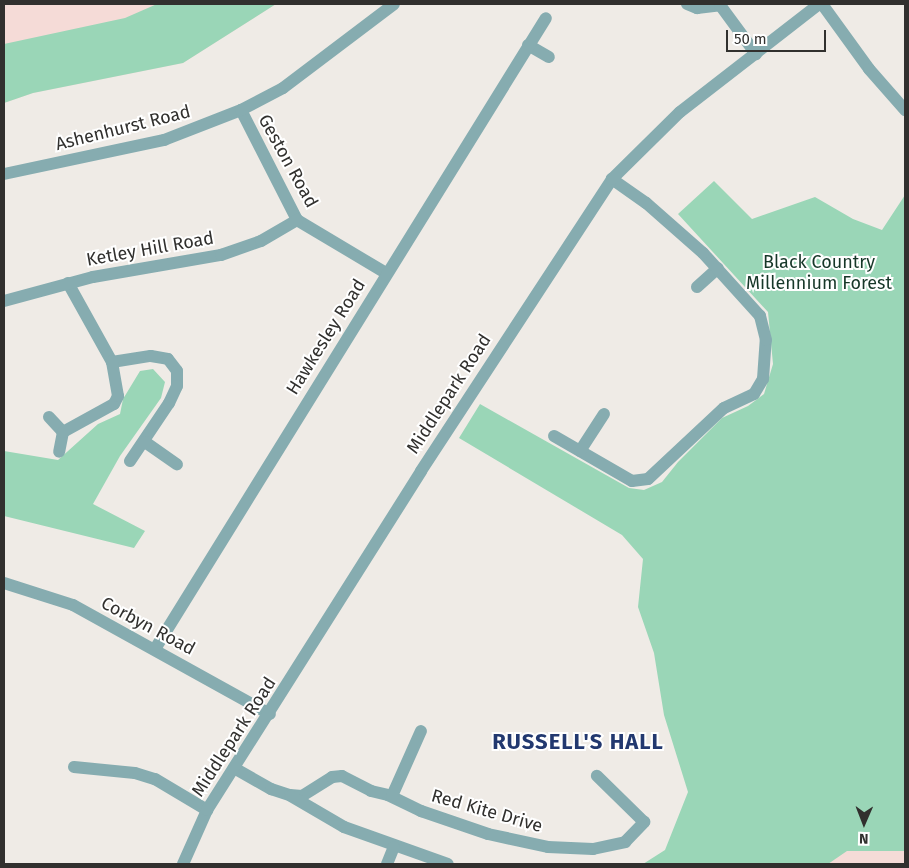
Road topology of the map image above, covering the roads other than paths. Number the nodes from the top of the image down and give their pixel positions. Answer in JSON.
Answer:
{"nodes":[{"id":1,"x":394,"y":4,"type":"edge"},
{"id":2,"x":687,"y":4,"type":"edge"},
{"id":3,"x":720,"y":4,"type":"edge"},
{"id":4,"x":820,"y":4,"type":"edge"},
{"id":5,"x":546,"y":18,"type":"dead end"},
{"id":6,"x":528,"y":45,"type":"junction"},
{"id":7,"x":756,"y":54,"type":"junction"},
{"id":8,"x":549,"y":57,"type":"dead end"},
{"id":9,"x":241,"y":110,"type":"junction"},
{"id":10,"x":905,"y":110,"type":"edge"},
{"id":11,"x":4,"y":174,"type":"edge"},
{"id":12,"x":612,"y":179,"type":"junction"},
{"id":13,"x":297,"y":220,"type":"junction"},
{"id":14,"x":718,"y":268,"type":"junction"},
{"id":15,"x":386,"y":273,"type":"junction"},
{"id":16,"x":68,"y":283,"type":"junction"},
{"id":17,"x":697,"y":288,"type":"dead end"},
{"id":18,"x":4,"y":301,"type":"edge"},
{"id":19,"x":112,"y":362,"type":"junction"},
{"id":20,"x":604,"y":414,"type":"dead end"},
{"id":21,"x":49,"y":417,"type":"dead end"},
{"id":22,"x":63,"y":432,"type":"junction"},
{"id":23,"x":554,"y":436,"type":"dead end"},
{"id":24,"x":145,"y":442,"type":"junction"},
{"id":25,"x":580,"y":451,"type":"junction"},
{"id":26,"x":59,"y":452,"type":"dead end"},
{"id":27,"x":130,"y":461,"type":"dead end"},
{"id":28,"x":177,"y":464,"type":"dead end"},
{"id":29,"x":4,"y":583,"type":"edge"},
{"id":30,"x":155,"y":649,"type":"junction"},
{"id":31,"x":270,"y":714,"type":"junction"},
{"id":32,"x":421,"y":731,"type":"dead end"},
{"id":33,"x":74,"y":767,"type":"dead end"},
{"id":34,"x":234,"y":768,"type":"junction"},
{"id":35,"x":597,"y":776,"type":"dead end"},
{"id":36,"x":290,"y":795,"type":"junction"},
{"id":37,"x":392,"y":796,"type":"junction"},
{"id":38,"x":207,"y":810,"type":"junction"},
{"id":39,"x":394,"y":847,"type":"junction"},
{"id":40,"x":183,"y":864,"type":"edge"},
{"id":41,"x":387,"y":864,"type":"edge"},
{"id":42,"x":448,"y":864,"type":"edge"}],
"edges":[{"from":1,"to":9,"type":"street","name":"Ashenhurst Road"},
{"from":2,"to":3,"type":"street"},
{"from":3,"to":7,"type":"street"},
{"from":4,"to":7,"type":"street","name":"Middlepark Road"},
{"from":4,"to":10,"type":"street"},
{"from":5,"to":6,"type":"street","name":"Hawkesley Road"},
{"from":6,"to":8,"type":"street"},
{"from":6,"to":15,"type":"street","name":"Hawkesley Road"},
{"from":7,"to":12,"type":"street","name":"Middlepark Road"},
{"from":9,"to":11,"type":"street","name":"Ashenhurst Road"},
{"from":9,"to":13,"type":"street","name":"Geston Road"},
{"from":12,"to":14,"type":"street"},
{"from":12,"to":31,"type":"street","name":"Middlepark Road"},
{"from":13,"to":15,"type":"street","name":"Geston Road"},
{"from":13,"to":16,"type":"street","name":"Ketley Hill Road"},
{"from":14,"to":17,"type":"street"},
{"from":14,"to":25,"type":"street"},
{"from":15,"to":30,"type":"street","name":"Hawkesley Road"},
{"from":16,"to":18,"type":"street","name":"Ketley Hill Road"},
{"from":16,"to":19,"type":"street"},
{"from":19,"to":22,"type":"street"},
{"from":19,"to":24,"type":"street"},
{"from":20,"to":25,"type":"street"},
{"from":21,"to":22,"type":"street"},
{"from":22,"to":26,"type":"street"},
{"from":23,"to":25,"type":"street"},
{"from":24,"to":27,"type":"street"},
{"from":24,"to":28,"type":"street"},
{"from":29,"to":30,"type":"street","name":"Corbyn Road"},
{"from":30,"to":31,"type":"street","name":"Corbyn Road"},
{"from":31,"to":34,"type":"street","name":"Middlepark Road"},
{"from":32,"to":37,"type":"street"},
{"from":33,"to":38,"type":"street"},
{"from":34,"to":36,"type":"street"},
{"from":34,"to":38,"type":"street","name":"Middlepark Road"},
{"from":35,"to":37,"type":"street","name":"Red Kite Drive"},
{"from":36,"to":37,"type":"street","name":"Red Kite Drive"},
{"from":36,"to":39,"type":"street"},
{"from":38,"to":40,"type":"street","name":"Middlepark Road"},
{"from":39,"to":41,"type":"street"},
{"from":39,"to":42,"type":"street"}]}
